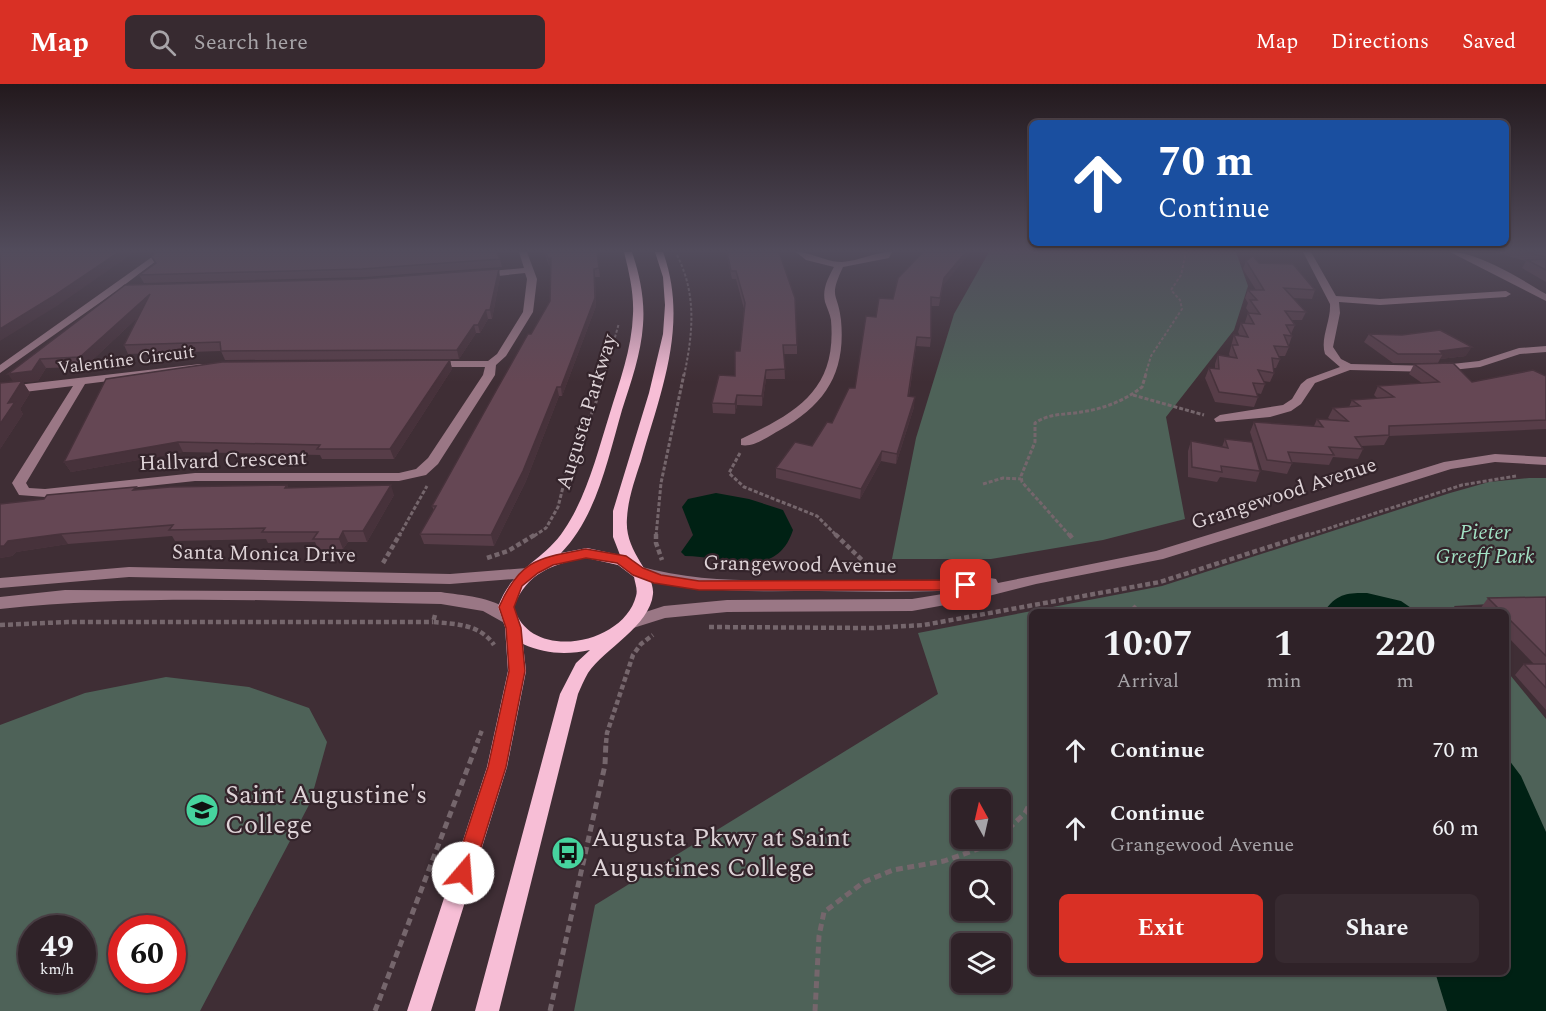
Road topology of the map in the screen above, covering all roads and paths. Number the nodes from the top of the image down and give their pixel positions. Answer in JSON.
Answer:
{"nodes":[{"id":1,"x":107,"y":295,"type":"edge"},
{"id":2,"x":530,"y":295,"type":"edge"},
{"id":3,"x":638,"y":295,"type":"edge"},
{"id":4,"x":671,"y":295,"type":"edge"},
{"id":5,"x":828,"y":295,"type":"edge"},
{"id":6,"x":1176,"y":295,"type":"edge"},
{"id":7,"x":1330,"y":295,"type":"edge"},
{"id":8,"x":1486,"y":295,"type":"edge"},
{"id":9,"x":1332,"y":299,"type":"junction"},
{"id":10,"x":1546,"y":350,"type":"edge"},
{"id":11,"x":422,"y":364,"type":"edge"},
{"id":12,"x":491,"y":364,"type":"junction"},
{"id":13,"x":216,"y":366,"type":"edge"},
{"id":14,"x":1348,"y":368,"type":"junction"},
{"id":15,"x":0,"y":370,"type":"edge"},
{"id":16,"x":81,"y":382,"type":"junction"},
{"id":17,"x":0,"y":391,"type":"edge"},
{"id":18,"x":1133,"y":395,"type":"junction"},
{"id":19,"x":1220,"y":419,"type":"joint"},
{"id":20,"x":746,"y":442,"type":"joint"},
{"id":21,"x":1546,"y":460,"type":"edge"},
{"id":22,"x":421,"y":472,"type":"junction"},
{"id":23,"x":1021,"y":479,"type":"junction"},
{"id":24,"x":983,"y":483,"type":"dead end"},
{"id":25,"x":1073,"y":539,"type":"dead end"},
{"id":26,"x":383,"y":564,"type":"dead end"},
{"id":27,"x":636,"y":569,"type":"junction"},
{"id":28,"x":530,"y":571,"type":"junction"},
{"id":29,"x":1036,"y":579,"type":"junction"},
{"id":30,"x":0,"y":583,"type":"edge"},
{"id":31,"x":876,"y":586,"type":"junction"},
{"id":32,"x":0,"y":603,"type":"edge"},
{"id":33,"x":1132,"y":606,"type":"dead end"},
{"id":34,"x":1136,"y":609,"type":"edge"},
{"id":35,"x":433,"y":622,"type":"dead end"},
{"id":36,"x":511,"y":623,"type":"junction"},
{"id":37,"x":0,"y":625,"type":"edge"},
{"id":38,"x":628,"y":626,"type":"junction"},
{"id":39,"x":1029,"y":805,"type":"edge"},
{"id":40,"x":1011,"y":826,"type":"edge"},
{"id":41,"x":978,"y":849,"type":"edge"},
{"id":42,"x":419,"y":1011,"type":"edge"},
{"id":43,"x":487,"y":1011,"type":"edge"},
{"id":44,"x":815,"y":1011,"type":"edge"}],
"edges":[{"from":1,"to":15,"type":"street","name":"Valentine Circuit"},
{"from":2,"to":12,"type":"street"},
{"from":3,"to":28,"type":"main road","name":"Augusta Parkway"},
{"from":4,"to":27,"type":"main road"},
{"from":5,"to":20,"type":"street"},
{"from":6,"to":18,"type":"path"},
{"from":7,"to":9,"type":"street"},
{"from":8,"to":9,"type":"street"},
{"from":9,"to":14,"type":"street"},
{"from":10,"to":14,"type":"street"},
{"from":11,"to":12,"type":"street"},
{"from":12,"to":22,"type":"street"},
{"from":13,"to":16,"type":"street","name":"Valentine Circuit"},
{"from":14,"to":19,"type":"street"},
{"from":16,"to":17,"type":"street","name":"Valentine Circuit"},
{"from":16,"to":22,"type":"street","name":"Hallvard Crescent"},
{"from":18,"to":19,"type":"path"},
{"from":18,"to":23,"type":"path"},
{"from":20,"to":31,"type":"path"},
{"from":21,"to":29,"type":"street","name":"Grangewood Avenue"},
{"from":22,"to":26,"type":"path"},
{"from":23,"to":24,"type":"path"},
{"from":23,"to":25,"type":"path"},
{"from":27,"to":28,"type":"main road"},
{"from":27,"to":31,"type":"street","name":"Grangewood Avenue"},
{"from":27,"to":38,"type":"main road"},
{"from":28,"to":30,"type":"street","name":"Santa Monica Drive"},
{"from":28,"to":36,"type":"main road"},
{"from":29,"to":31,"type":"street","name":"Grangewood Avenue"},
{"from":29,"to":38,"type":"street","name":"Grangewood Avenue"},
{"from":32,"to":36,"type":"street","name":"Santa Monica Drive"},
{"from":33,"to":34,"type":"path"},
{"from":35,"to":37,"type":"path"},
{"from":36,"to":38,"type":"main road"},
{"from":36,"to":42,"type":"main road"},
{"from":38,"to":43,"type":"main road"},
{"from":39,"to":40,"type":"path"},
{"from":41,"to":44,"type":"path"}]}
